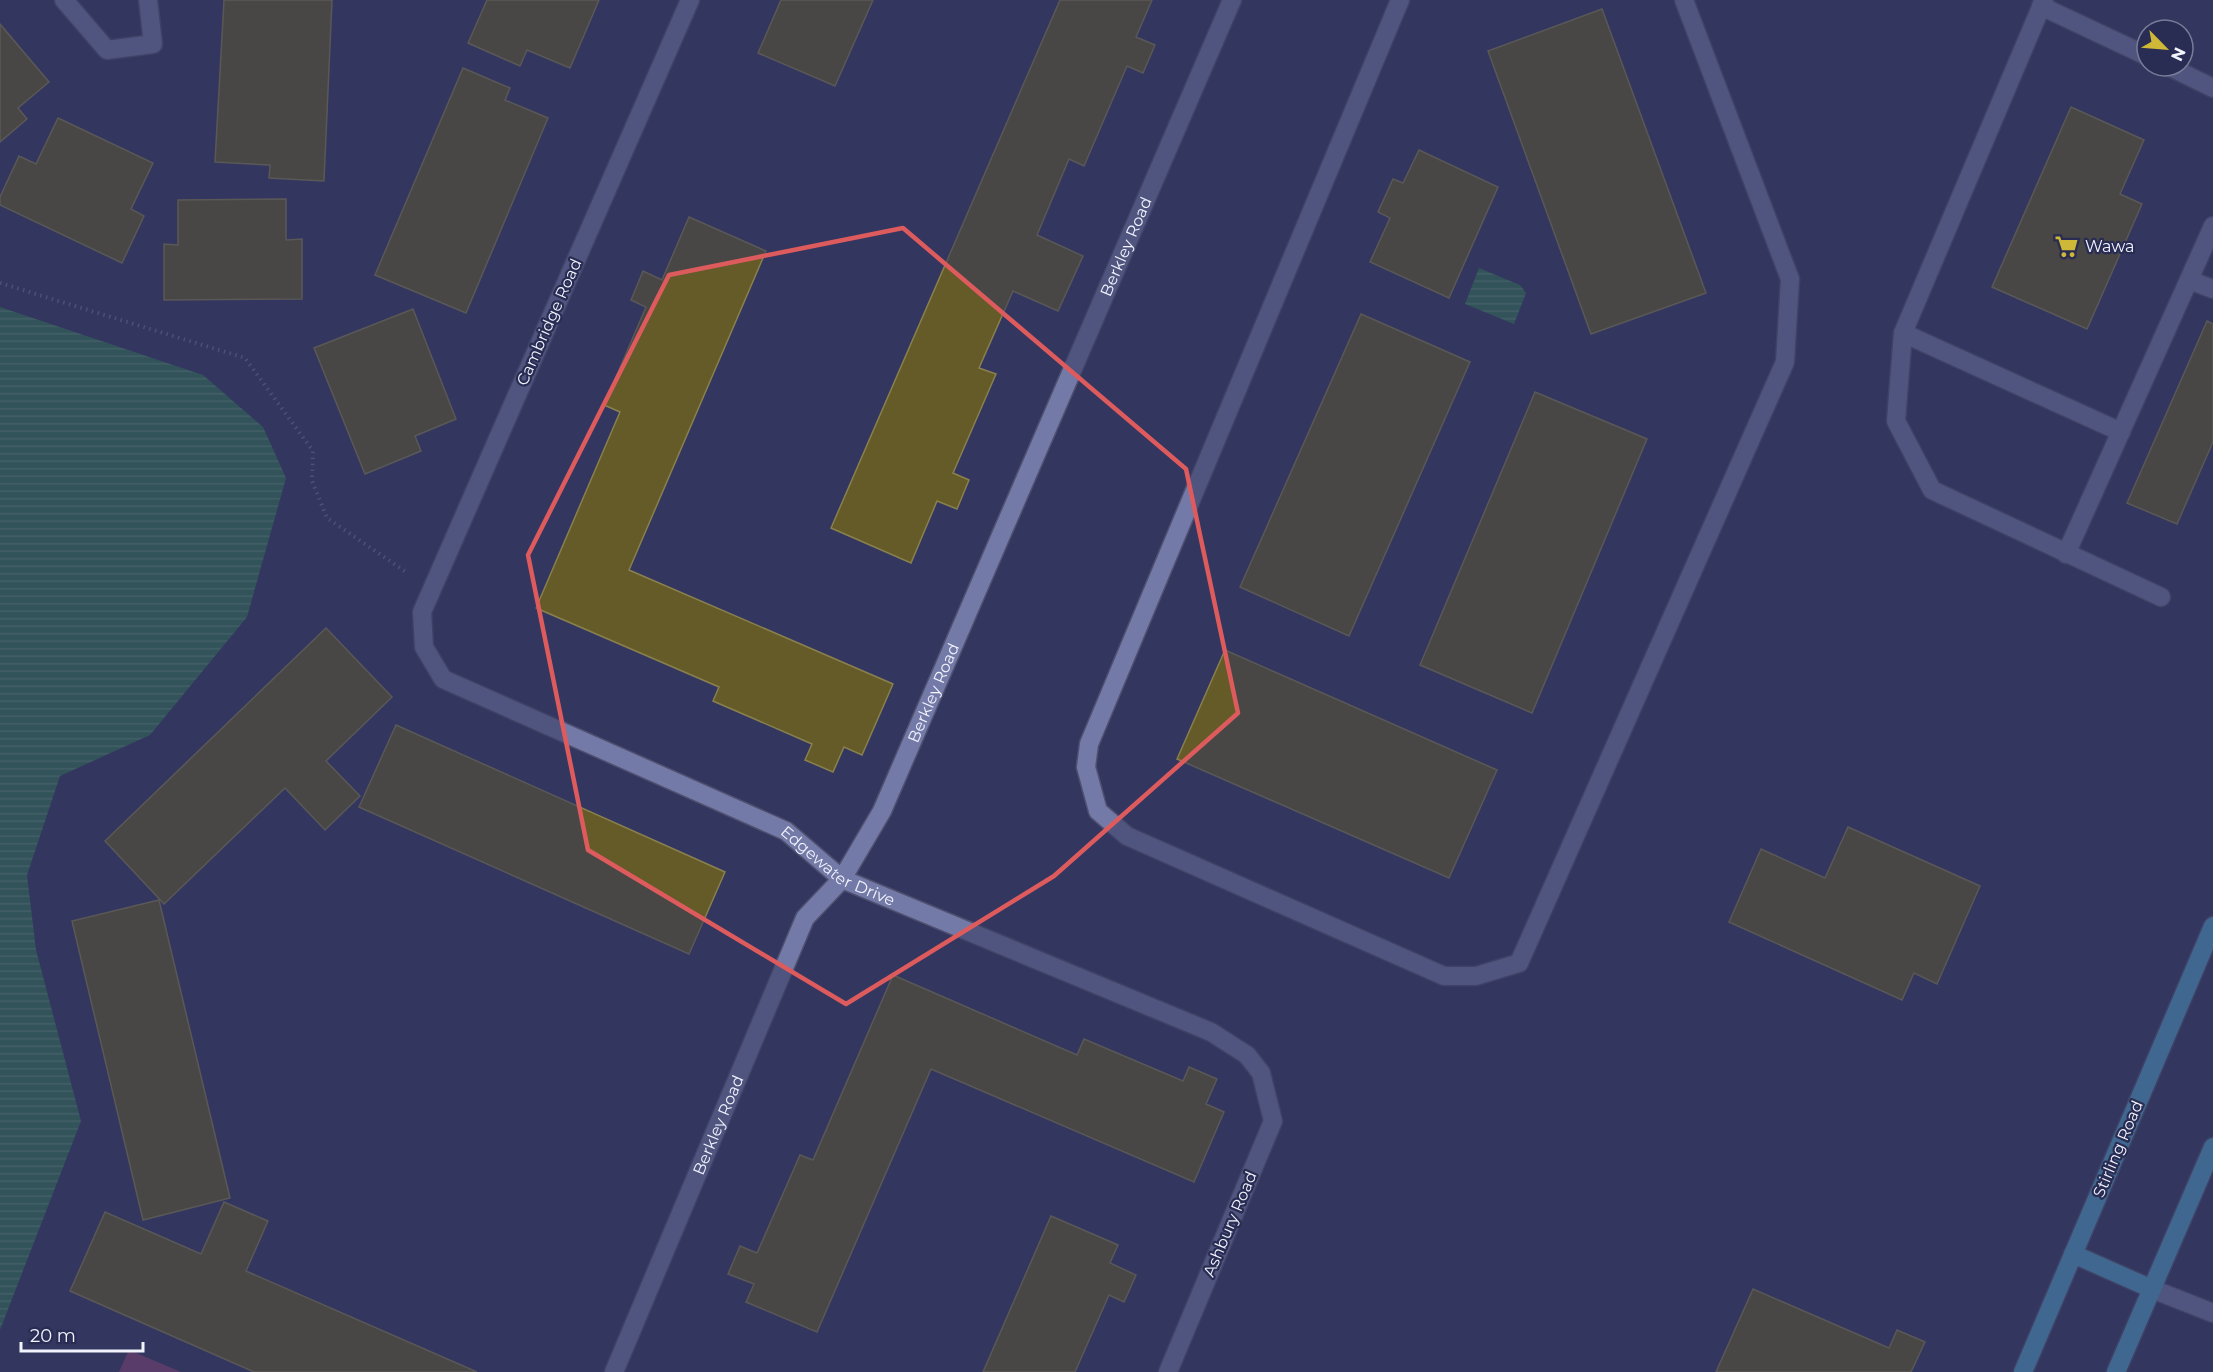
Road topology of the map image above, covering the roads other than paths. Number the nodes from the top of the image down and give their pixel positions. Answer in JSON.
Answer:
{"nodes":[{"id":1,"x":64,"y":0,"type":"edge"},
{"id":2,"x":148,"y":0,"type":"edge"},
{"id":3,"x":690,"y":0,"type":"edge"},
{"id":4,"x":1232,"y":0,"type":"edge"},
{"id":5,"x":1400,"y":0,"type":"edge"},
{"id":6,"x":1684,"y":0,"type":"edge"},
{"id":7,"x":2042,"y":3,"type":"edge"},
{"id":8,"x":2135,"y":50,"type":"edge"},
{"id":9,"x":2193,"y":78,"type":"edge"},
{"id":10,"x":2213,"y":88,"type":"edge"},
{"id":11,"x":2213,"y":226,"type":"edge"},
{"id":12,"x":2189,"y":280,"type":"junction"},
{"id":13,"x":2213,"y":289,"type":"edge"},
{"id":14,"x":1903,"y":333,"type":"junction"},
{"id":15,"x":2121,"y":432,"type":"junction"},
{"id":16,"x":2066,"y":554,"type":"junction"},
{"id":17,"x":2161,"y":597,"type":"dead end"},
{"id":18,"x":424,"y":647,"type":"joint"},
{"id":19,"x":842,"y":879,"type":"junction"},
{"id":20,"x":2213,"y":926,"type":"edge"},
{"id":21,"x":1261,"y":1073,"type":"joint"},
{"id":22,"x":2213,"y":1147,"type":"edge"},
{"id":23,"x":2073,"y":1254,"type":"junction"},
{"id":24,"x":2152,"y":1289,"type":"junction"},
{"id":25,"x":2213,"y":1313,"type":"edge"},
{"id":26,"x":614,"y":1372,"type":"edge"},
{"id":27,"x":1168,"y":1372,"type":"edge"},
{"id":28,"x":2023,"y":1372,"type":"edge"},
{"id":29,"x":2116,"y":1372,"type":"edge"}],
"edges":[{"from":1,"to":2,"type":"street"},
{"from":3,"to":18,"type":"street","name":"Cambridge Road"},
{"from":4,"to":19,"type":"street","name":"Berkley Road"},
{"from":5,"to":6,"type":"street"},
{"from":7,"to":8,"type":"street"},
{"from":7,"to":14,"type":"street"},
{"from":9,"to":10,"type":"street"},
{"from":11,"to":12,"type":"street"},
{"from":12,"to":13,"type":"street"},
{"from":12,"to":15,"type":"street"},
{"from":14,"to":15,"type":"street"},
{"from":14,"to":16,"type":"street"},
{"from":15,"to":16,"type":"street"},
{"from":16,"to":17,"type":"street"},
{"from":18,"to":19,"type":"street","name":"Edgewater Drive"},
{"from":19,"to":21,"type":"street","name":"Edgewater Drive"},
{"from":19,"to":26,"type":"street","name":"Berkley Road"},
{"from":20,"to":23,"type":"main road","name":"Stirling Road"},
{"from":21,"to":27,"type":"street","name":"Ashbury Road"},
{"from":22,"to":24,"type":"main road"},
{"from":23,"to":24,"type":"main road"},
{"from":23,"to":28,"type":"main road","name":"Stirling Road"},
{"from":24,"to":25,"type":"street"},
{"from":24,"to":29,"type":"main road"}]}
